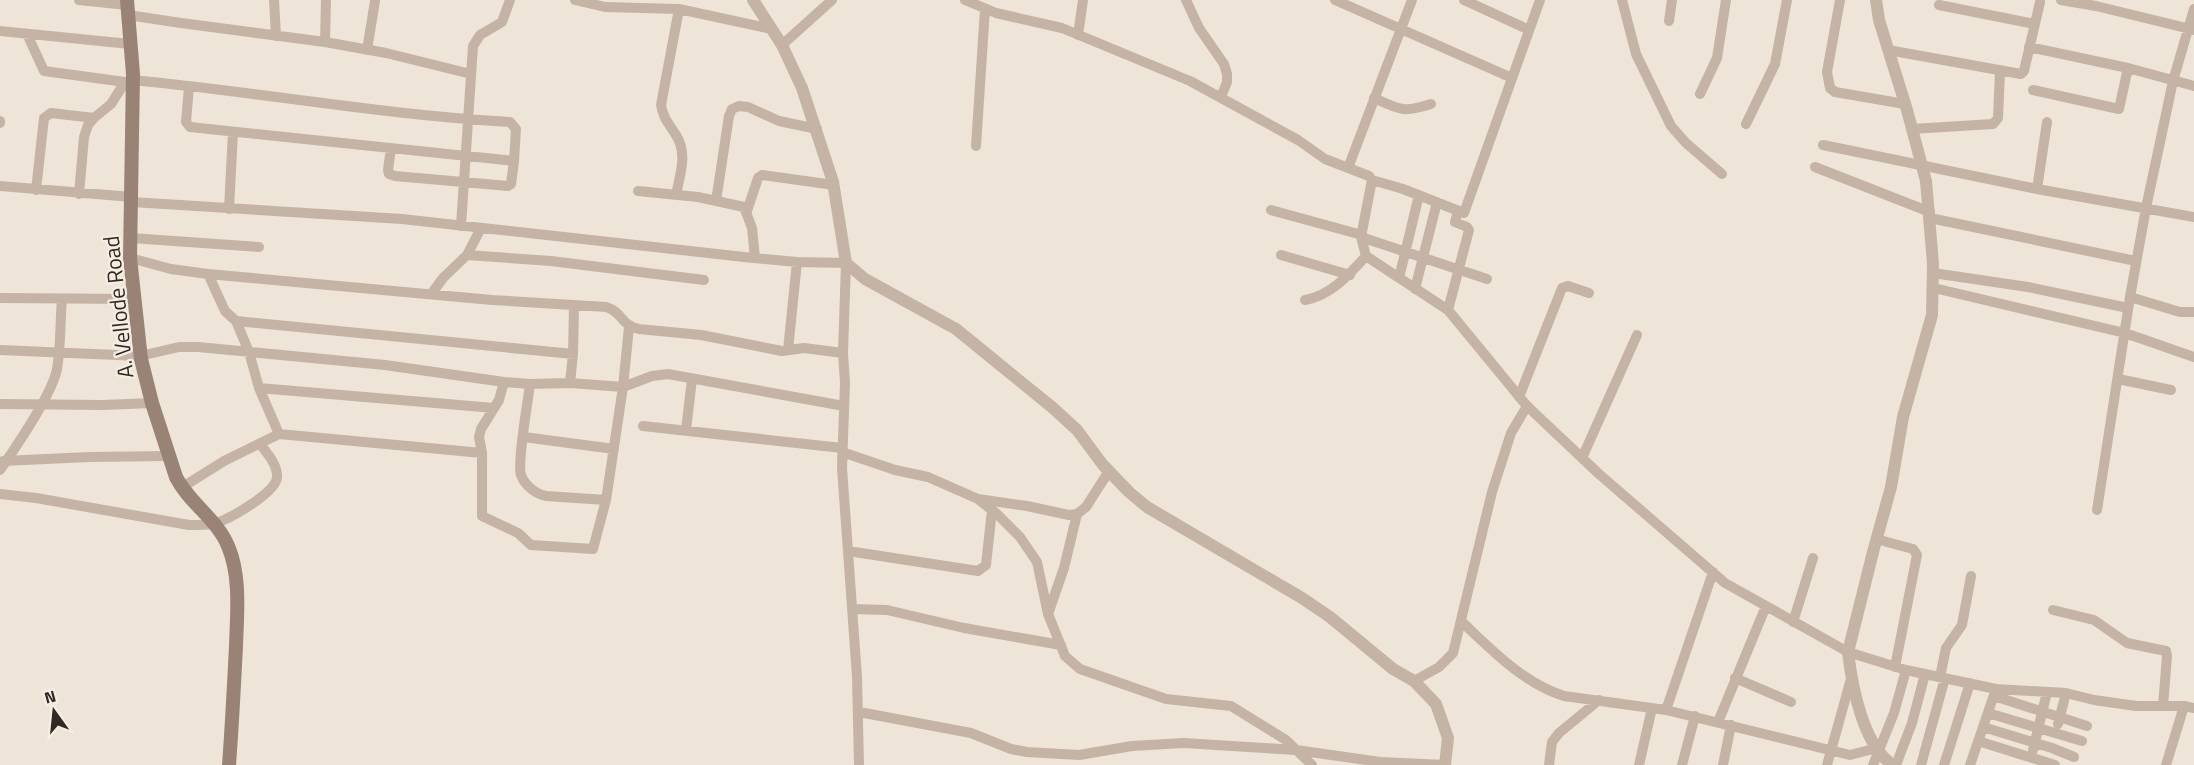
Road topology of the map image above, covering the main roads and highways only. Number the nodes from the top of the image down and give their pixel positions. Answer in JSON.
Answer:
{"nodes":[{"id":1,"x":127,"y":7,"type":"edge"},
{"id":2,"x":229,"y":765,"type":"edge"}],
"edges":[{"from":1,"to":2,"type":"main road","name":"A. Vellode Road"}]}
